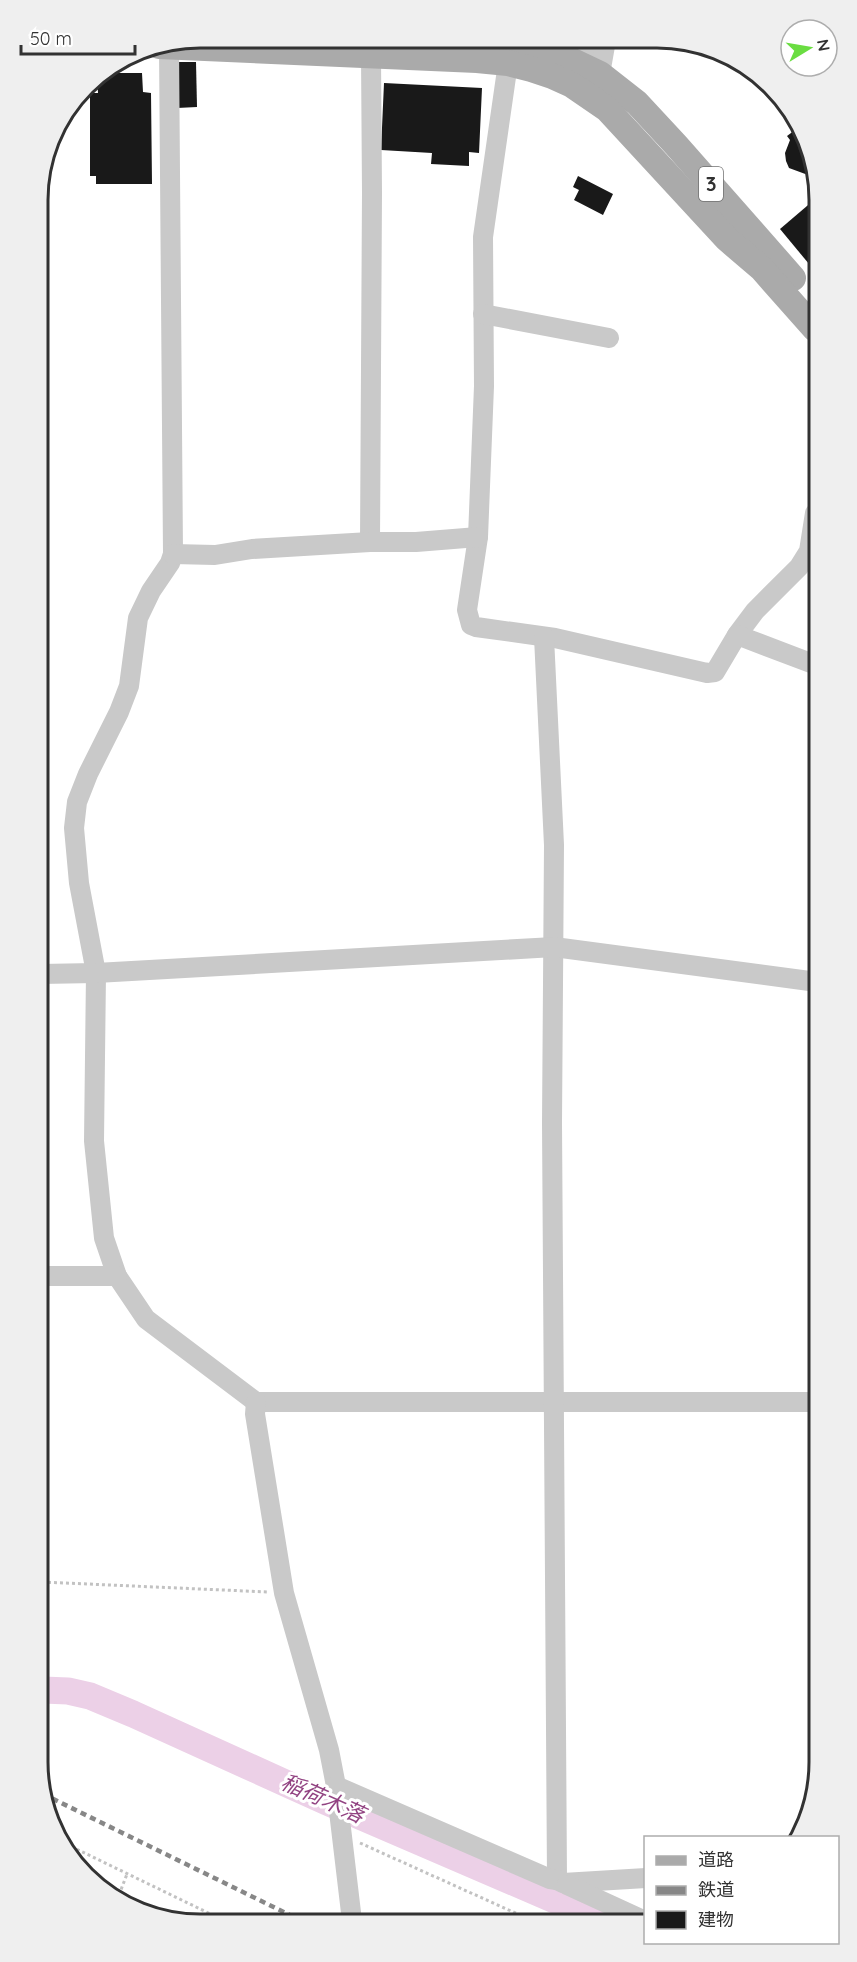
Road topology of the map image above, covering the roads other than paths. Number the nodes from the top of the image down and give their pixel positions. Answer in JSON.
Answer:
{"nodes":[{"id":1,"x":205,"y":48,"type":"edge"},
{"id":2,"x":569,"y":48,"type":"edge"},
{"id":3,"x":583,"y":48,"type":"edge"},
{"id":4,"x":603,"y":48,"type":"edge"},
{"id":5,"x":521,"y":50,"type":"edge"},
{"id":6,"x":164,"y":53,"type":"edge"},
{"id":7,"x":371,"y":56,"type":"junction"},
{"id":8,"x":593,"y":70,"type":"junction"},
{"id":9,"x":762,"y":269,"type":"junction"},
{"id":10,"x":809,"y":296,"type":"edge"},
{"id":11,"x":483,"y":314,"type":"junction"},
{"id":12,"x":809,"y":322,"type":"edge"},
{"id":13,"x":609,"y":338,"type":"dead end"},
{"id":14,"x":478,"y":537,"type":"junction"},
{"id":15,"x":370,"y":542,"type":"junction"},
{"id":16,"x":809,"y":551,"type":"edge"},
{"id":17,"x":173,"y":554,"type":"junction"},
{"id":18,"x":737,"y":635,"type":"junction"},
{"id":19,"x":544,"y":637,"type":"junction"},
{"id":20,"x":809,"y":662,"type":"edge"},
{"id":21,"x":554,"y":947,"type":"junction"},
{"id":22,"x":96,"y":973,"type":"junction"},
{"id":23,"x":48,"y":974,"type":"edge"},
{"id":24,"x":809,"y":981,"type":"edge"},
{"id":25,"x":48,"y":1276,"type":"edge"},
{"id":26,"x":117,"y":1276,"type":"junction"},
{"id":27,"x":256,"y":1401,"type":"junction"},
{"id":28,"x":555,"y":1401,"type":"junction"},
{"id":29,"x":809,"y":1402,"type":"edge"},
{"id":30,"x":337,"y":1789,"type":"junction"},
{"id":31,"x":644,"y":1878,"type":"edge"},
{"id":32,"x":560,"y":1881,"type":"junction"},
{"id":33,"x":351,"y":1914,"type":"edge"},
{"id":34,"x":630,"y":1914,"type":"edge"}],
"edges":[{"from":1,"to":7,"type":"main road","number":"3"},
{"from":2,"to":8,"type":"street"},
{"from":3,"to":8,"type":"street"},
{"from":4,"to":8,"type":"street"},
{"from":5,"to":7,"type":"main road","number":"3"},
{"from":5,"to":8,"type":"main road","number":"3"},
{"from":5,"to":9,"type":"main road","number":"3"},
{"from":5,"to":11,"type":"street"},
{"from":6,"to":17,"type":"street"},
{"from":7,"to":15,"type":"street"},
{"from":8,"to":9,"type":"street"},
{"from":8,"to":10,"type":"main road","number":"3"},
{"from":9,"to":12,"type":"main road","number":"3"},
{"from":11,"to":13,"type":"street"},
{"from":11,"to":14,"type":"street"},
{"from":14,"to":15,"type":"street"},
{"from":14,"to":19,"type":"street"},
{"from":15,"to":17,"type":"street"},
{"from":16,"to":18,"type":"street"},
{"from":17,"to":22,"type":"street"},
{"from":18,"to":19,"type":"street"},
{"from":18,"to":20,"type":"street"},
{"from":19,"to":21,"type":"street"},
{"from":21,"to":22,"type":"street"},
{"from":21,"to":24,"type":"street"},
{"from":21,"to":28,"type":"street"},
{"from":22,"to":23,"type":"street"},
{"from":22,"to":26,"type":"street"},
{"from":25,"to":26,"type":"street"},
{"from":26,"to":27,"type":"street"},
{"from":27,"to":28,"type":"street"},
{"from":27,"to":30,"type":"street"},
{"from":28,"to":29,"type":"street"},
{"from":28,"to":32,"type":"street"},
{"from":30,"to":32,"type":"street"},
{"from":30,"to":33,"type":"street"},
{"from":31,"to":32,"type":"street"},
{"from":32,"to":34,"type":"street"}]}
